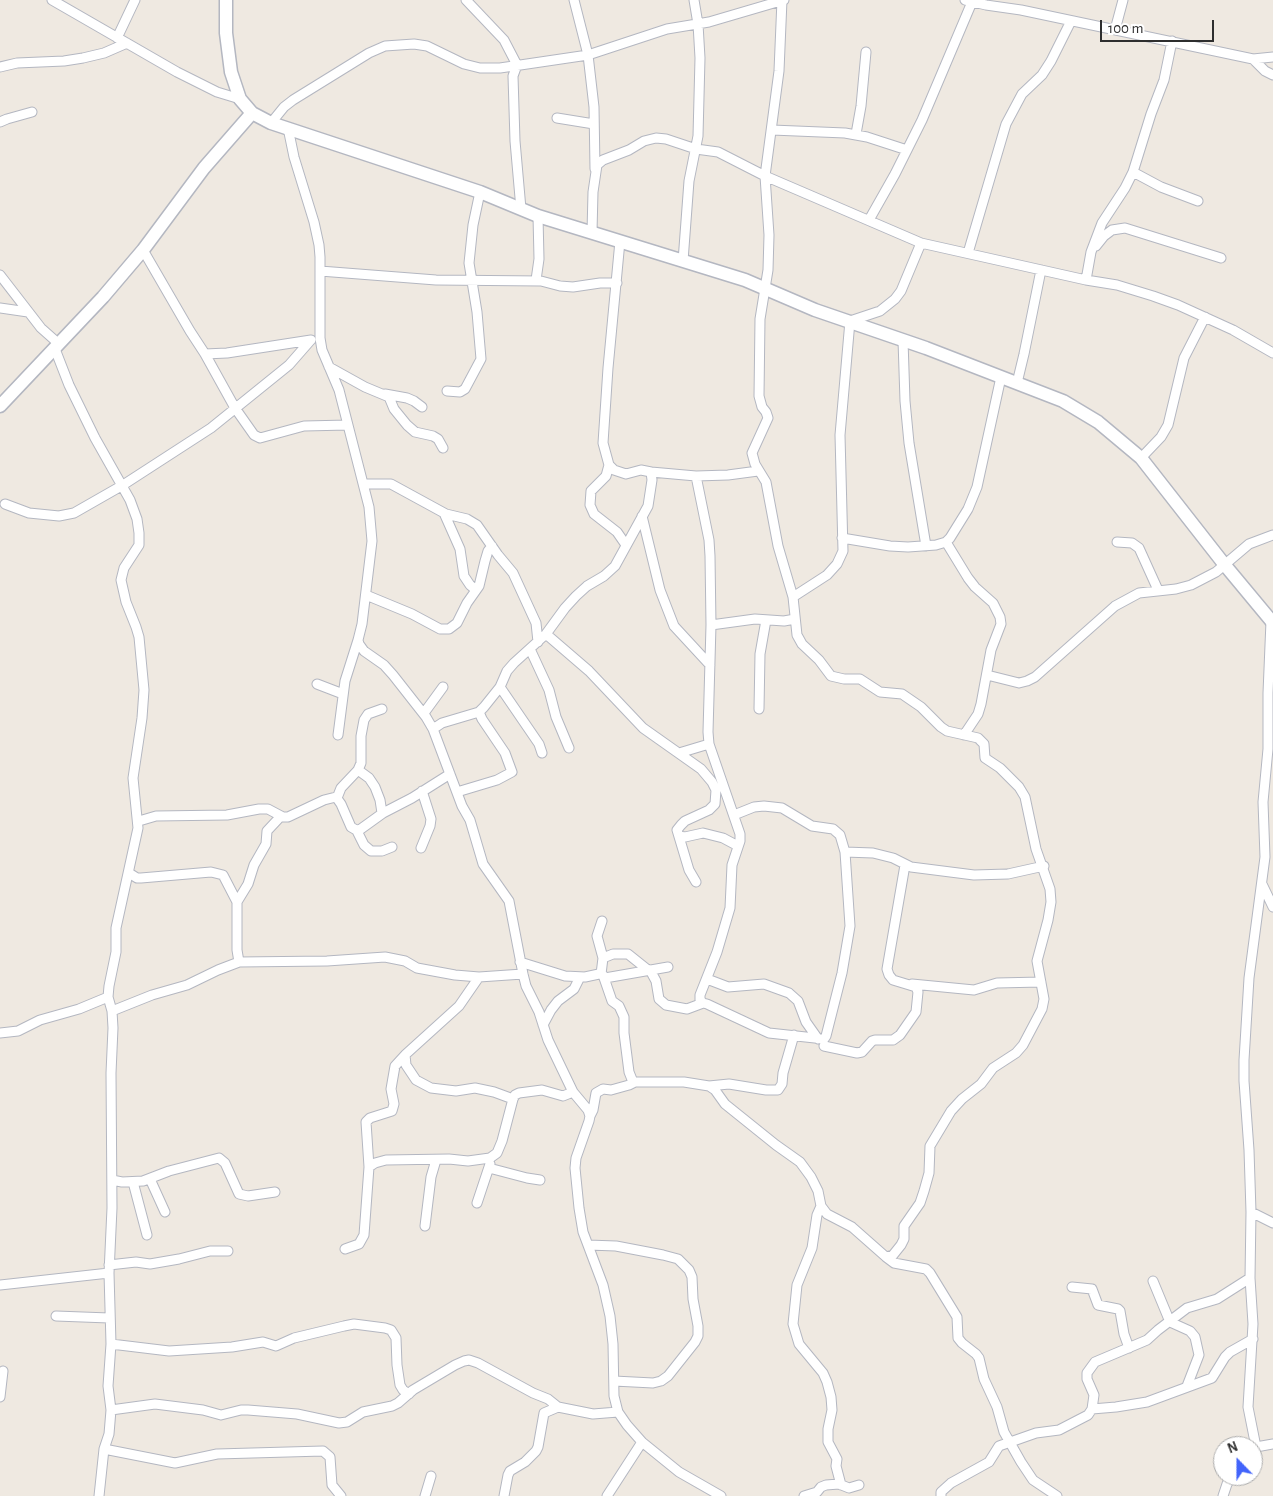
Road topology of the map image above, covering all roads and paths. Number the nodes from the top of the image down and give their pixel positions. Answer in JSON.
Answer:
{"nodes":[{"id":1,"x":52,"y":0,"type":"edge"},
{"id":2,"x":135,"y":0,"type":"edge"},
{"id":3,"x":226,"y":0,"type":"edge"},
{"id":4,"x":466,"y":0,"type":"edge"},
{"id":5,"x":574,"y":0,"type":"edge"},
{"id":6,"x":694,"y":0,"type":"edge"},
{"id":7,"x":783,"y":0,"type":"edge"},
{"id":8,"x":1123,"y":0,"type":"edge"},
{"id":9,"x":968,"y":1,"type":"edge"},
{"id":10,"x":1071,"y":21,"type":"junction"},
{"id":11,"x":698,"y":24,"type":"junction"},
{"id":12,"x":1114,"y":30,"type":"junction"},
{"id":13,"x":117,"y":38,"type":"junction"},
{"id":14,"x":1172,"y":42,"type":"junction"},
{"id":15,"x":127,"y":43,"type":"junction"},
{"id":16,"x":866,"y":52,"type":"dead end"},
{"id":17,"x":588,"y":55,"type":"junction"},
{"id":18,"x":1273,"y":57,"type":"edge"},
{"id":19,"x":1253,"y":59,"type":"junction"},
{"id":20,"x":517,"y":65,"type":"junction"},
{"id":21,"x":0,"y":68,"type":"edge"},
{"id":22,"x":1273,"y":76,"type":"edge"},
{"id":23,"x":240,"y":99,"type":"junction"},
{"id":24,"x":32,"y":112,"type":"dead end"},
{"id":25,"x":252,"y":113,"type":"junction"},
{"id":26,"x":557,"y":118,"type":"dead end"},
{"id":27,"x":0,"y":122,"type":"edge"},
{"id":28,"x":271,"y":123,"type":"junction"},
{"id":29,"x":594,"y":124,"type":"junction"},
{"id":30,"x":288,"y":128,"type":"junction"},
{"id":31,"x":772,"y":130,"type":"junction"},
{"id":32,"x":856,"y":134,"type":"junction"},
{"id":33,"x":696,"y":148,"type":"junction"},
{"id":34,"x":907,"y":150,"type":"junction"},
{"id":35,"x":595,"y":169,"type":"junction"},
{"id":36,"x":1133,"y":172,"type":"junction"},
{"id":37,"x":765,"y":176,"type":"junction"},
{"id":38,"x":480,"y":192,"type":"junction"},
{"id":39,"x":1198,"y":201,"type":"dead end"},
{"id":40,"x":521,"y":209,"type":"junction"},
{"id":41,"x":538,"y":216,"type":"junction"},
{"id":42,"x":869,"y":220,"type":"junction"},
{"id":43,"x":592,"y":232,"type":"junction"},
{"id":44,"x":620,"y":241,"type":"junction"},
{"id":45,"x":921,"y":243,"type":"junction"},
{"id":46,"x":143,"y":250,"type":"junction"},
{"id":47,"x":1091,"y":252,"type":"junction"},
{"id":48,"x":968,"y":253,"type":"junction"},
{"id":49,"x":1221,"y":258,"type":"dead end"},
{"id":50,"x":684,"y":261,"type":"junction"},
{"id":51,"x":1041,"y":270,"type":"junction"},
{"id":52,"x":320,"y":271,"type":"junction"},
{"id":53,"x":0,"y":275,"type":"edge"},
{"id":54,"x":471,"y":280,"type":"junction"},
{"id":55,"x":536,"y":280,"type":"junction"},
{"id":56,"x":1086,"y":280,"type":"junction"},
{"id":57,"x":616,"y":283,"type":"junction"},
{"id":58,"x":765,"y":289,"type":"junction"},
{"id":59,"x":0,"y":308,"type":"edge"},
{"id":60,"x":28,"y":312,"type":"junction"},
{"id":61,"x":1206,"y":317,"type":"junction"},
{"id":62,"x":850,"y":321,"type":"junction"},
{"id":63,"x":320,"y":338,"type":"junction"},
{"id":64,"x":903,"y":340,"type":"junction"},
{"id":65,"x":310,"y":341,"type":"junction"},
{"id":66,"x":57,"y":347,"type":"junction"},
{"id":67,"x":1273,"y":353,"type":"edge"},
{"id":68,"x":205,"y":354,"type":"junction"},
{"id":69,"x":329,"y":366,"type":"junction"},
{"id":70,"x":1001,"y":377,"type":"junction"},
{"id":71,"x":1017,"y":382,"type":"junction"},
{"id":72,"x":447,"y":391,"type":"dead end"},
{"id":73,"x":384,"y":394,"type":"junction"},
{"id":74,"x":0,"y":406,"type":"edge"},
{"id":75,"x":422,"y":407,"type":"dead end"},
{"id":76,"x":236,"y":408,"type":"junction"},
{"id":77,"x":348,"y":425,"type":"junction"},
{"id":78,"x":443,"y":448,"type":"dead end"},
{"id":79,"x":1141,"y":458,"type":"junction"},
{"id":80,"x":609,"y":466,"type":"junction"},
{"id":81,"x":758,"y":470,"type":"junction"},
{"id":82,"x":651,"y":472,"type":"junction"},
{"id":83,"x":696,"y":476,"type":"junction"},
{"id":84,"x":364,"y":484,"type":"junction"},
{"id":85,"x":123,"y":485,"type":"junction"},
{"id":86,"x":5,"y":504,"type":"dead end"},
{"id":87,"x":444,"y":513,"type":"junction"},
{"id":88,"x":642,"y":516,"type":"junction"},
{"id":89,"x":1273,"y":535,"type":"edge"},
{"id":90,"x":842,"y":538,"type":"junction"},
{"id":91,"x":946,"y":542,"type":"junction"},
{"id":92,"x":1117,"y":542,"type":"dead end"},
{"id":93,"x":626,"y":545,"type":"junction"},
{"id":94,"x":492,"y":546,"type":"junction"},
{"id":95,"x":926,"y":546,"type":"junction"},
{"id":96,"x":1224,"y":564,"type":"junction"},
{"id":97,"x":476,"y":590,"type":"junction"},
{"id":98,"x":1158,"y":590,"type":"junction"},
{"id":99,"x":366,"y":595,"type":"junction"},
{"id":100,"x":792,"y":597,"type":"junction"},
{"id":101,"x":794,"y":619,"type":"junction"},
{"id":102,"x":766,"y":620,"type":"junction"},
{"id":103,"x":1272,"y":622,"type":"edge"},
{"id":104,"x":711,"y":625,"type":"junction"},
{"id":105,"x":546,"y":634,"type":"junction"},
{"id":106,"x":358,"y":640,"type":"junction"},
{"id":107,"x":538,"y":642,"type":"junction"},
{"id":108,"x":530,"y":649,"type":"junction"},
{"id":109,"x":710,"y":665,"type":"junction"},
{"id":110,"x":987,"y":676,"type":"junction"},
{"id":111,"x":317,"y":684,"type":"dead end"},
{"id":112,"x":443,"y":687,"type":"dead end"},
{"id":113,"x":500,"y":687,"type":"junction"},
{"id":114,"x":343,"y":694,"type":"junction"},
{"id":115,"x":759,"y":709,"type":"dead end"},
{"id":116,"x":382,"y":710,"type":"dead end"},
{"id":117,"x":479,"y":712,"type":"junction"},
{"id":118,"x":424,"y":713,"type":"junction"},
{"id":119,"x":433,"y":729,"type":"junction"},
{"id":120,"x":338,"y":735,"type":"dead end"},
{"id":121,"x":964,"y":736,"type":"junction"},
{"id":122,"x":709,"y":744,"type":"junction"},
{"id":123,"x":569,"y":748,"type":"dead end"},
{"id":124,"x":542,"y":753,"type":"dead end"},
{"id":125,"x":679,"y":753,"type":"junction"},
{"id":126,"x":358,"y":770,"type":"junction"},
{"id":127,"x":450,"y":774,"type":"junction"},
{"id":128,"x":422,"y":791,"type":"junction"},
{"id":129,"x":457,"y":792,"type":"junction"},
{"id":130,"x":337,"y":798,"type":"junction"},
{"id":131,"x":382,"y":813,"type":"junction"},
{"id":132,"x":734,"y":815,"type":"junction"},
{"id":133,"x":281,"y":816,"type":"junction"},
{"id":134,"x":139,"y":821,"type":"junction"},
{"id":135,"x":357,"y":831,"type":"junction"},
{"id":136,"x":679,"y":836,"type":"junction"},
{"id":137,"x":738,"y":846,"type":"junction"},
{"id":138,"x":392,"y":847,"type":"dead end"},
{"id":139,"x":421,"y":848,"type":"dead end"},
{"id":140,"x":845,"y":852,"type":"junction"},
{"id":141,"x":905,"y":865,"type":"junction"},
{"id":142,"x":1044,"y":866,"type":"junction"},
{"id":143,"x":129,"y":873,"type":"junction"},
{"id":144,"x":696,"y":882,"type":"dead end"},
{"id":145,"x":1262,"y":884,"type":"junction"},
{"id":146,"x":237,"y":902,"type":"junction"},
{"id":147,"x":1273,"y":906,"type":"edge"},
{"id":148,"x":602,"y":921,"type":"dead end"},
{"id":149,"x":603,"y":958,"type":"junction"},
{"id":150,"x":239,"y":962,"type":"junction"},
{"id":151,"x":520,"y":962,"type":"junction"},
{"id":152,"x":668,"y":968,"type":"dead end"},
{"id":153,"x":649,"y":970,"type":"junction"},
{"id":154,"x":523,"y":974,"type":"junction"},
{"id":155,"x":603,"y":976,"type":"junction"},
{"id":156,"x":580,"y":977,"type":"junction"},
{"id":157,"x":479,"y":978,"type":"junction"},
{"id":158,"x":707,"y":979,"type":"junction"},
{"id":159,"x":1041,"y":982,"type":"junction"},
{"id":160,"x":911,"y":984,"type":"junction"},
{"id":161,"x":108,"y":997,"type":"junction"},
{"id":162,"x":702,"y":1003,"type":"junction"},
{"id":163,"x":112,"y":1011,"type":"junction"},
{"id":164,"x":543,"y":1025,"type":"junction"},
{"id":165,"x":0,"y":1033,"type":"edge"},
{"id":166,"x":794,"y":1035,"type":"junction"},
{"id":167,"x":818,"y":1039,"type":"junction"},
{"id":168,"x":824,"y":1046,"type":"dead end"},
{"id":169,"x":405,"y":1055,"type":"junction"},
{"id":170,"x":635,"y":1082,"type":"junction"},
{"id":171,"x":709,"y":1086,"type":"junction"},
{"id":172,"x":573,"y":1092,"type":"junction"},
{"id":173,"x":513,"y":1099,"type":"junction"},
{"id":174,"x":590,"y":1116,"type":"junction"},
{"id":175,"x":436,"y":1160,"type":"junction"},
{"id":176,"x":490,"y":1163,"type":"junction"},
{"id":177,"x":369,"y":1167,"type":"junction"},
{"id":178,"x":150,"y":1178,"type":"junction"},
{"id":179,"x":112,"y":1180,"type":"junction"},
{"id":180,"x":540,"y":1180,"type":"dead end"},
{"id":181,"x":133,"y":1182,"type":"junction"},
{"id":182,"x":275,"y":1192,"type":"dead end"},
{"id":183,"x":477,"y":1203,"type":"dead end"},
{"id":184,"x":821,"y":1206,"type":"junction"},
{"id":185,"x":165,"y":1212,"type":"dead end"},
{"id":186,"x":1251,"y":1212,"type":"junction"},
{"id":187,"x":1273,"y":1223,"type":"edge"},
{"id":188,"x":424,"y":1226,"type":"dead end"},
{"id":189,"x":146,"y":1235,"type":"dead end"},
{"id":190,"x":588,"y":1245,"type":"junction"},
{"id":191,"x":345,"y":1249,"type":"dead end"},
{"id":192,"x":228,"y":1251,"type":"dead end"},
{"id":193,"x":886,"y":1257,"type":"junction"},
{"id":194,"x":109,"y":1269,"type":"junction"},
{"id":195,"x":1250,"y":1278,"type":"junction"},
{"id":196,"x":1153,"y":1281,"type":"dead end"},
{"id":197,"x":0,"y":1285,"type":"edge"},
{"id":198,"x":1072,"y":1286,"type":"dead end"},
{"id":199,"x":56,"y":1316,"type":"dead end"},
{"id":200,"x":109,"y":1318,"type":"junction"},
{"id":201,"x":1170,"y":1322,"type":"junction"},
{"id":202,"x":1253,"y":1339,"type":"junction"},
{"id":203,"x":111,"y":1344,"type":"junction"},
{"id":204,"x":1129,"y":1348,"type":"junction"},
{"id":205,"x":3,"y":1371,"type":"dead end"},
{"id":206,"x":614,"y":1381,"type":"junction"},
{"id":207,"x":1187,"y":1386,"type":"junction"},
{"id":208,"x":409,"y":1394,"type":"junction"},
{"id":209,"x":0,"y":1397,"type":"edge"},
{"id":210,"x":558,"y":1407,"type":"junction"},
{"id":211,"x":1092,"y":1409,"type":"junction"},
{"id":212,"x":111,"y":1410,"type":"junction"},
{"id":213,"x":618,"y":1412,"type":"junction"},
{"id":214,"x":1252,"y":1436,"type":"edge"},
{"id":215,"x":642,"y":1442,"type":"junction"},
{"id":216,"x":1010,"y":1442,"type":"junction"},
{"id":217,"x":104,"y":1449,"type":"junction"},
{"id":218,"x":431,"y":1476,"type":"dead end"},
{"id":219,"x":842,"y":1485,"type":"junction"},
{"id":220,"x":859,"y":1485,"type":"dead end"},
{"id":221,"x":99,"y":1496,"type":"edge"},
{"id":222,"x":341,"y":1496,"type":"edge"},
{"id":223,"x":425,"y":1496,"type":"edge"},
{"id":224,"x":504,"y":1496,"type":"edge"},
{"id":225,"x":607,"y":1496,"type":"edge"},
{"id":226,"x":721,"y":1496,"type":"edge"},
{"id":227,"x":804,"y":1496,"type":"edge"},
{"id":228,"x":845,"y":1496,"type":"edge"},
{"id":229,"x":941,"y":1496,"type":"edge"},
{"id":230,"x":1057,"y":1496,"type":"edge"}],
"edges":[{"from":1,"to":13,"type":"street"},
{"from":2,"to":13,"type":"street"},
{"from":3,"to":23,"type":"street"},
{"from":4,"to":20,"type":"street"},
{"from":5,"to":17,"type":"street"},
{"from":6,"to":11,"type":"street"},
{"from":7,"to":11,"type":"street"},
{"from":7,"to":31,"type":"street"},
{"from":8,"to":12,"type":"street"},
{"from":9,"to":10,"type":"street"},
{"from":9,"to":34,"type":"street"},
{"from":10,"to":12,"type":"street"},
{"from":10,"to":48,"type":"street"},
{"from":11,"to":17,"type":"street"},
{"from":11,"to":33,"type":"street"},
{"from":12,"to":14,"type":"street"},
{"from":13,"to":15,"type":"street"},
{"from":14,"to":19,"type":"street"},
{"from":14,"to":36,"type":"street"},
{"from":15,"to":21,"type":"street"},
{"from":15,"to":23,"type":"street"},
{"from":16,"to":32,"type":"street"},
{"from":17,"to":20,"type":"street"},
{"from":17,"to":29,"type":"street"},
{"from":18,"to":19,"type":"street"},
{"from":19,"to":22,"type":"street"},
{"from":20,"to":28,"type":"street"},
{"from":20,"to":40,"type":"street"},
{"from":23,"to":25,"type":"street"},
{"from":24,"to":27,"type":"street"},
{"from":25,"to":28,"type":"street"},
{"from":25,"to":46,"type":"street"},
{"from":26,"to":29,"type":"street"},
{"from":28,"to":30,"type":"street"},
{"from":29,"to":35,"type":"street"},
{"from":30,"to":38,"type":"street"},
{"from":30,"to":52,"type":"street"},
{"from":31,"to":32,"type":"street"},
{"from":31,"to":37,"type":"street"},
{"from":32,"to":34,"type":"street"},
{"from":33,"to":35,"type":"street"},
{"from":33,"to":37,"type":"street"},
{"from":33,"to":50,"type":"street"},
{"from":34,"to":42,"type":"street"},
{"from":35,"to":43,"type":"street"},
{"from":36,"to":39,"type":"street"},
{"from":36,"to":47,"type":"street"},
{"from":37,"to":42,"type":"street"},
{"from":37,"to":58,"type":"street"},
{"from":38,"to":40,"type":"street"},
{"from":38,"to":54,"type":"street"},
{"from":40,"to":41,"type":"street"},
{"from":41,"to":43,"type":"street"},
{"from":41,"to":55,"type":"street"},
{"from":42,"to":45,"type":"street"},
{"from":43,"to":44,"type":"street"},
{"from":44,"to":50,"type":"street"},
{"from":44,"to":57,"type":"street"},
{"from":45,"to":48,"type":"street"},
{"from":45,"to":62,"type":"street"},
{"from":46,"to":66,"type":"street"},
{"from":46,"to":68,"type":"street"},
{"from":47,"to":49,"type":"street"},
{"from":47,"to":56,"type":"street"},
{"from":48,"to":51,"type":"street"},
{"from":50,"to":58,"type":"street"},
{"from":51,"to":56,"type":"street"},
{"from":51,"to":71,"type":"street"},
{"from":52,"to":54,"type":"street"},
{"from":52,"to":63,"type":"street"},
{"from":53,"to":60,"type":"street"},
{"from":54,"to":55,"type":"street"},
{"from":54,"to":72,"type":"street"},
{"from":55,"to":57,"type":"street"},
{"from":56,"to":61,"type":"street"},
{"from":57,"to":80,"type":"street"},
{"from":58,"to":62,"type":"street"},
{"from":58,"to":81,"type":"street"},
{"from":59,"to":60,"type":"street"},
{"from":60,"to":66,"type":"street"},
{"from":61,"to":67,"type":"street"},
{"from":61,"to":79,"type":"street"},
{"from":62,"to":64,"type":"street"},
{"from":62,"to":90,"type":"street"},
{"from":63,"to":65,"type":"street"},
{"from":63,"to":69,"type":"street"},
{"from":64,"to":70,"type":"street"},
{"from":64,"to":95,"type":"street"},
{"from":65,"to":68,"type":"street"},
{"from":65,"to":76,"type":"street"},
{"from":66,"to":74,"type":"street"},
{"from":66,"to":85,"type":"street"},
{"from":68,"to":76,"type":"street"},
{"from":69,"to":73,"type":"street"},
{"from":69,"to":77,"type":"street"},
{"from":70,"to":71,"type":"street"},
{"from":70,"to":91,"type":"street"},
{"from":71,"to":79,"type":"street"},
{"from":73,"to":75,"type":"street"},
{"from":73,"to":78,"type":"street"},
{"from":76,"to":77,"type":"street"},
{"from":76,"to":85,"type":"street"},
{"from":77,"to":84,"type":"street"},
{"from":79,"to":96,"type":"street"},
{"from":80,"to":82,"type":"street"},
{"from":80,"to":93,"type":"street"},
{"from":81,"to":83,"type":"street"},
{"from":81,"to":100,"type":"street"},
{"from":82,"to":83,"type":"street"},
{"from":82,"to":88,"type":"street"},
{"from":83,"to":104,"type":"street"},
{"from":84,"to":87,"type":"street"},
{"from":84,"to":99,"type":"street"},
{"from":85,"to":86,"type":"street"},
{"from":85,"to":134,"type":"street"},
{"from":87,"to":94,"type":"street"},
{"from":87,"to":97,"type":"street"},
{"from":88,"to":93,"type":"street"},
{"from":88,"to":109,"type":"street"},
{"from":89,"to":96,"type":"street"},
{"from":90,"to":95,"type":"street"},
{"from":90,"to":100,"type":"street"},
{"from":91,"to":95,"type":"street"},
{"from":91,"to":110,"type":"street"},
{"from":92,"to":98,"type":"street"},
{"from":93,"to":105,"type":"street"},
{"from":94,"to":97,"type":"street"},
{"from":94,"to":107,"type":"street"},
{"from":96,"to":98,"type":"street"},
{"from":96,"to":103,"type":"street"},
{"from":97,"to":99,"type":"street"},
{"from":98,"to":110,"type":"street"},
{"from":99,"to":106,"type":"street"},
{"from":100,"to":101,"type":"street"},
{"from":101,"to":102,"type":"street"},
{"from":101,"to":121,"type":"street"},
{"from":102,"to":104,"type":"street"},
{"from":102,"to":115,"type":"street"},
{"from":103,"to":145,"type":"street"},
{"from":104,"to":109,"type":"street"},
{"from":105,"to":107,"type":"street"},
{"from":105,"to":125,"type":"street"},
{"from":106,"to":114,"type":"street"},
{"from":106,"to":118,"type":"street"},
{"from":107,"to":108,"type":"street"},
{"from":108,"to":113,"type":"street"},
{"from":108,"to":123,"type":"street"},
{"from":109,"to":122,"type":"street"},
{"from":110,"to":121,"type":"street"},
{"from":111,"to":114,"type":"street"},
{"from":112,"to":118,"type":"street"},
{"from":113,"to":117,"type":"street"},
{"from":113,"to":124,"type":"street"},
{"from":114,"to":120,"type":"street"},
{"from":116,"to":126,"type":"street"},
{"from":117,"to":119,"type":"street"},
{"from":117,"to":129,"type":"street"},
{"from":118,"to":119,"type":"street"},
{"from":119,"to":127,"type":"street"},
{"from":121,"to":142,"type":"street"},
{"from":122,"to":125,"type":"street"},
{"from":122,"to":132,"type":"street"},
{"from":125,"to":136,"type":"street"},
{"from":126,"to":130,"type":"street"},
{"from":126,"to":131,"type":"street"},
{"from":127,"to":128,"type":"street"},
{"from":127,"to":129,"type":"street"},
{"from":128,"to":131,"type":"street"},
{"from":128,"to":139,"type":"street"},
{"from":129,"to":151,"type":"street"},
{"from":130,"to":133,"type":"street"},
{"from":130,"to":135,"type":"street"},
{"from":131,"to":135,"type":"street"},
{"from":132,"to":137,"type":"street"},
{"from":132,"to":140,"type":"street"},
{"from":133,"to":134,"type":"street"},
{"from":133,"to":146,"type":"street"},
{"from":134,"to":143,"type":"street"},
{"from":135,"to":138,"type":"street"},
{"from":136,"to":137,"type":"street"},
{"from":136,"to":144,"type":"street"},
{"from":137,"to":158,"type":"street"},
{"from":140,"to":141,"type":"street"},
{"from":140,"to":167,"type":"street"},
{"from":141,"to":142,"type":"street"},
{"from":141,"to":160,"type":"street"},
{"from":142,"to":159,"type":"street"},
{"from":143,"to":146,"type":"street"},
{"from":143,"to":161,"type":"street"},
{"from":145,"to":147,"type":"street"},
{"from":145,"to":186,"type":"street"},
{"from":146,"to":150,"type":"street"},
{"from":148,"to":149,"type":"street"},
{"from":149,"to":153,"type":"street"},
{"from":149,"to":155,"type":"street"},
{"from":150,"to":157,"type":"street"},
{"from":150,"to":163,"type":"street"},
{"from":151,"to":154,"type":"street"},
{"from":151,"to":156,"type":"street"},
{"from":152,"to":153,"type":"street"},
{"from":153,"to":155,"type":"street"},
{"from":153,"to":162,"type":"street"},
{"from":154,"to":157,"type":"street"},
{"from":154,"to":164,"type":"street"},
{"from":155,"to":156,"type":"street"},
{"from":155,"to":170,"type":"street"},
{"from":156,"to":164,"type":"street"},
{"from":157,"to":169,"type":"street"},
{"from":158,"to":162,"type":"street"},
{"from":158,"to":167,"type":"street"},
{"from":159,"to":160,"type":"street"},
{"from":159,"to":193,"type":"street"},
{"from":160,"to":168,"type":"street"},
{"from":161,"to":163,"type":"street"},
{"from":161,"to":165,"type":"street"},
{"from":162,"to":166,"type":"street"},
{"from":163,"to":179,"type":"street"},
{"from":164,"to":172,"type":"street"},
{"from":166,"to":167,"type":"street"},
{"from":166,"to":171,"type":"street"},
{"from":169,"to":173,"type":"street"},
{"from":169,"to":177,"type":"street"},
{"from":170,"to":171,"type":"street"},
{"from":170,"to":174,"type":"street"},
{"from":171,"to":184,"type":"street"},
{"from":172,"to":173,"type":"street"},
{"from":172,"to":174,"type":"street"},
{"from":173,"to":176,"type":"street"},
{"from":174,"to":190,"type":"street"},
{"from":175,"to":176,"type":"street"},
{"from":175,"to":177,"type":"street"},
{"from":175,"to":188,"type":"street"},
{"from":176,"to":180,"type":"street"},
{"from":176,"to":183,"type":"street"},
{"from":177,"to":191,"type":"street"},
{"from":178,"to":181,"type":"street"},
{"from":178,"to":182,"type":"street"},
{"from":178,"to":185,"type":"street"},
{"from":179,"to":181,"type":"street"},
{"from":179,"to":194,"type":"street"},
{"from":181,"to":189,"type":"street"},
{"from":184,"to":193,"type":"street"},
{"from":184,"to":219,"type":"street"},
{"from":186,"to":187,"type":"street"},
{"from":186,"to":195,"type":"street"},
{"from":190,"to":206,"type":"street"},
{"from":190,"to":206,"type":"street"},
{"from":192,"to":194,"type":"street"},
{"from":193,"to":216,"type":"street"},
{"from":194,"to":197,"type":"street"},
{"from":194,"to":200,"type":"street"},
{"from":195,"to":201,"type":"street"},
{"from":195,"to":202,"type":"street"},
{"from":196,"to":201,"type":"street"},
{"from":198,"to":204,"type":"street"},
{"from":199,"to":200,"type":"street"},
{"from":200,"to":203,"type":"street"},
{"from":201,"to":204,"type":"street"},
{"from":201,"to":207,"type":"street"},
{"from":202,"to":207,"type":"street"},
{"from":202,"to":214,"type":"street"},
{"from":203,"to":208,"type":"street"},
{"from":203,"to":212,"type":"street"},
{"from":204,"to":211,"type":"street"},
{"from":205,"to":209,"type":"street"},
{"from":206,"to":213,"type":"street"},
{"from":207,"to":211,"type":"street"},
{"from":208,"to":210,"type":"street"},
{"from":208,"to":212,"type":"street"},
{"from":210,"to":213,"type":"street"},
{"from":210,"to":224,"type":"street"},
{"from":211,"to":216,"type":"street"},
{"from":212,"to":217,"type":"street"},
{"from":213,"to":215,"type":"street"},
{"from":215,"to":225,"type":"street"},
{"from":215,"to":226,"type":"street"},
{"from":216,"to":229,"type":"street"},
{"from":216,"to":230,"type":"street"},
{"from":217,"to":221,"type":"street"},
{"from":217,"to":222,"type":"street"},
{"from":218,"to":223,"type":"street"},
{"from":219,"to":220,"type":"street"},
{"from":219,"to":227,"type":"street"},
{"from":219,"to":228,"type":"street"}]}
